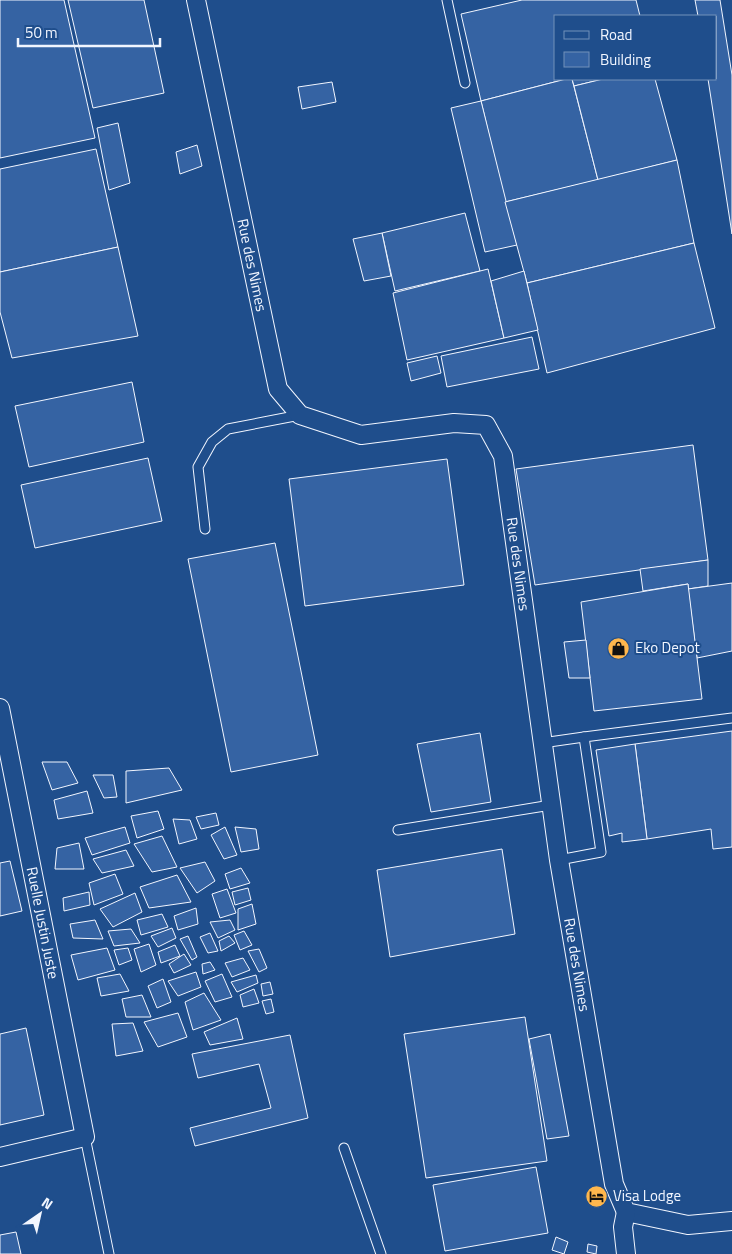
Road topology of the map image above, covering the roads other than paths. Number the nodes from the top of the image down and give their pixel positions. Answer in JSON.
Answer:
{"nodes":[{"id":1,"x":196,"y":0,"type":"edge"},
{"id":2,"x":447,"y":0,"type":"edge"},
{"id":3,"x":465,"y":83,"type":"dead end"},
{"id":4,"x":300,"y":415,"type":"junction"},
{"id":5,"x":205,"y":529,"type":"dead end"},
{"id":6,"x":0,"y":708,"type":"edge"},
{"id":7,"x":732,"y":718,"type":"edge"},
{"id":8,"x":584,"y":737,"type":"junction"},
{"id":9,"x":542,"y":743,"type":"junction"},
{"id":10,"x":551,"y":804,"type":"junction"},
{"id":11,"x":398,"y":830,"type":"dead end"},
{"id":12,"x":559,"y":860,"type":"junction"},
{"id":13,"x":85,"y":1137,"type":"junction"},
{"id":14,"x":344,"y":1148,"type":"dead end"},
{"id":15,"x":0,"y":1157,"type":"edge"},
{"id":16,"x":626,"y":1212,"type":"junction"},
{"id":17,"x":732,"y":1221,"type":"edge"},
{"id":18,"x":109,"y":1254,"type":"edge"},
{"id":19,"x":381,"y":1254,"type":"edge"},
{"id":20,"x":626,"y":1254,"type":"edge"}],
"edges":[{"from":1,"to":4,"type":"street","name":"Rue des Nimes"},
{"from":2,"to":3,"type":"lane"},
{"from":4,"to":5,"type":"lane"},
{"from":4,"to":9,"type":"street","name":"Rue des Nimes"},
{"from":6,"to":13,"type":"street","name":"Ruelle Justin Juste"},
{"from":7,"to":8,"type":"lane"},
{"from":8,"to":9,"type":"lane"},
{"from":8,"to":12,"type":"lane"},
{"from":9,"to":10,"type":"street","name":"Rue des Nimes"},
{"from":10,"to":11,"type":"lane"},
{"from":10,"to":12,"type":"street","name":"Rue des Nimes"},
{"from":12,"to":16,"type":"street","name":"Rue des Nimes"},
{"from":13,"to":15,"type":"street"},
{"from":13,"to":18,"type":"lane"},
{"from":14,"to":19,"type":"lane"},
{"from":16,"to":17,"type":"street"},
{"from":16,"to":20,"type":"street"}]}
